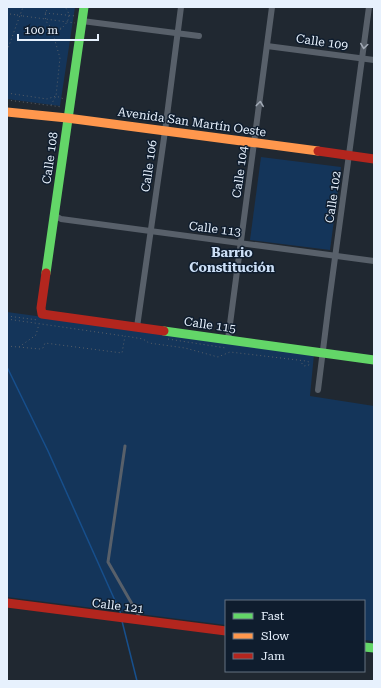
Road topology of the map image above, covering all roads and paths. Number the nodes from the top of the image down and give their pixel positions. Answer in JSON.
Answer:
{"nodes":[{"id":1,"x":23,"y":7,"type":"edge"},
{"id":2,"x":49,"y":7,"type":"edge"},
{"id":3,"x":66,"y":7,"type":"edge"},
{"id":4,"x":181,"y":7,"type":"edge"},
{"id":5,"x":272,"y":7,"type":"edge"},
{"id":6,"x":369,"y":7,"type":"edge"},
{"id":7,"x":45,"y":13,"type":"junction"},
{"id":8,"x":10,"y":14,"type":"dead end"},
{"id":9,"x":69,"y":15,"type":"junction"},
{"id":10,"x":83,"y":17,"type":"edge"},
{"id":11,"x":45,"y":19,"type":"junction"},
{"id":12,"x":68,"y":22,"type":"junction"},
{"id":13,"x":51,"y":27,"type":"junction"},
{"id":14,"x":62,"y":27,"type":"junction"},
{"id":15,"x":177,"y":34,"type":"junction"},
{"id":16,"x":53,"y":36,"type":"junction"},
{"id":17,"x":199,"y":36,"type":"dead end"},
{"id":18,"x":267,"y":46,"type":"junction"},
{"id":19,"x":7,"y":51,"type":"edge"},
{"id":20,"x":362,"y":59,"type":"junction"},
{"id":21,"x":374,"y":60,"type":"edge"},
{"id":22,"x":7,"y":93,"type":"edge"},
{"id":23,"x":56,"y":96,"type":"junction"},
{"id":24,"x":7,"y":100,"type":"edge"},
{"id":25,"x":70,"y":104,"type":"junction"},
{"id":26,"x":51,"y":105,"type":"junction"},
{"id":27,"x":7,"y":112,"type":"edge"},
{"id":28,"x":68,"y":118,"type":"junction"},
{"id":29,"x":165,"y":131,"type":"junction"},
{"id":30,"x":254,"y":143,"type":"junction"},
{"id":31,"x":350,"y":156,"type":"junction"},
{"id":32,"x":374,"y":159,"type":"edge"},
{"id":33,"x":54,"y":215,"type":"junction"},
{"id":34,"x":150,"y":231,"type":"junction"},
{"id":35,"x":241,"y":243,"type":"junction"},
{"id":36,"x":336,"y":256,"type":"junction"},
{"id":37,"x":374,"y":261,"type":"edge"},
{"id":38,"x":42,"y":314,"type":"joint"},
{"id":39,"x":7,"y":319,"type":"edge"},
{"id":40,"x":39,"y":324,"type":"junction"},
{"id":41,"x":137,"y":327,"type":"junction"},
{"id":42,"x":125,"y":336,"type":"junction"},
{"id":43,"x":228,"y":339,"type":"junction"},
{"id":44,"x":7,"y":346,"type":"edge"},
{"id":45,"x":18,"y":347,"type":"junction"},
{"id":46,"x":323,"y":353,"type":"junction"},
{"id":47,"x":374,"y":360,"type":"edge"},
{"id":48,"x":300,"y":361,"type":"dead end"},
{"id":49,"x":318,"y":390,"type":"dead end"},
{"id":50,"x":125,"y":446,"type":"dead end"},
{"id":51,"x":7,"y":603,"type":"edge"},
{"id":52,"x":142,"y":621,"type":"junction"},
{"id":53,"x":225,"y":631,"type":"edge"}],
"edges":[{"from":1,"to":19,"type":"path"},
{"from":2,"to":7,"type":"path"},
{"from":3,"to":9,"type":"path"},
{"from":4,"to":15,"type":"street","name":"Calle 106"},
{"from":5,"to":18,"type":"street","name":"Calle 104"},
{"from":6,"to":20,"type":"street","name":"Calle 102","one_way":true},
{"from":7,"to":9,"type":"path"},
{"from":7,"to":11,"type":"path"},
{"from":8,"to":11,"type":"path","bridge":true},
{"from":9,"to":10,"type":"path"},
{"from":9,"to":12,"type":"path"},
{"from":10,"to":12,"type":"path"},
{"from":10,"to":15,"type":"street"},
{"from":10,"to":25,"type":"street","name":"Calle 108"},
{"from":11,"to":12,"type":"path"},
{"from":11,"to":13,"type":"path"},
{"from":12,"to":14,"type":"path"},
{"from":13,"to":14,"type":"path"},
{"from":13,"to":16,"type":"path"},
{"from":14,"to":16,"type":"path"},
{"from":15,"to":17,"type":"street"},
{"from":15,"to":29,"type":"street","name":"Calle 106"},
{"from":16,"to":23,"type":"path"},
{"from":18,"to":20,"type":"street","name":"Calle 109"},
{"from":30,"to":18,"type":"street","name":"Calle 104","one_way":true},
{"from":20,"to":21,"type":"street","name":"Calle 109"},
{"from":20,"to":31,"type":"street","name":"Calle 102"},
{"from":22,"to":23,"type":"path"},
{"from":23,"to":25,"type":"path"},
{"from":23,"to":26,"type":"path"},
{"from":24,"to":26,"type":"path"},
{"from":25,"to":26,"type":"path"},
{"from":25,"to":28,"type":"street","name":"Calle 108"},
{"from":27,"to":28,"type":"street","name":"Avenida San Martín Oeste"},
{"from":28,"to":29,"type":"street","name":"Avenida San Martín Oeste"},
{"from":28,"to":33,"type":"street","name":"Calle 108"},
{"from":29,"to":30,"type":"street","name":"Avenida San Martín Oeste"},
{"from":29,"to":34,"type":"street","name":"Calle 106"},
{"from":30,"to":31,"type":"street","name":"Avenida San Martín Oeste"},
{"from":30,"to":35,"type":"street","name":"Calle 104"},
{"from":31,"to":32,"type":"street","name":"Avenida San Martín Oeste"},
{"from":31,"to":36,"type":"street","name":"Calle 102"},
{"from":33,"to":34,"type":"street","name":"Calle 113"},
{"from":33,"to":38,"type":"street","name":"Calle 108"},
{"from":34,"to":35,"type":"street","name":"Calle 113"},
{"from":34,"to":41,"type":"street","name":"Calle 106"},
{"from":35,"to":36,"type":"street","name":"Calle 113"},
{"from":35,"to":43,"type":"street","name":"Calle 104"},
{"from":36,"to":37,"type":"street","name":"Calle 113"},
{"from":36,"to":46,"type":"street","name":"Calle 102"},
{"from":38,"to":41,"type":"street","name":"Calle 115"},
{"from":39,"to":40,"type":"path"},
{"from":40,"to":42,"type":"path"},
{"from":40,"to":45,"type":"path"},
{"from":41,"to":43,"type":"street","name":"Calle 115"},
{"from":42,"to":45,"type":"path"},
{"from":42,"to":48,"type":"path"},
{"from":43,"to":46,"type":"street","name":"Calle 115"},
{"from":44,"to":45,"type":"path"},
{"from":46,"to":47,"type":"street","name":"Calle 115"},
{"from":46,"to":49,"type":"street","name":"Calle 102"},
{"from":50,"to":52,"type":"lane"},
{"from":51,"to":52,"type":"street","name":"Calle 121"},
{"from":52,"to":53,"type":"street","name":"Calle 121"}]}
